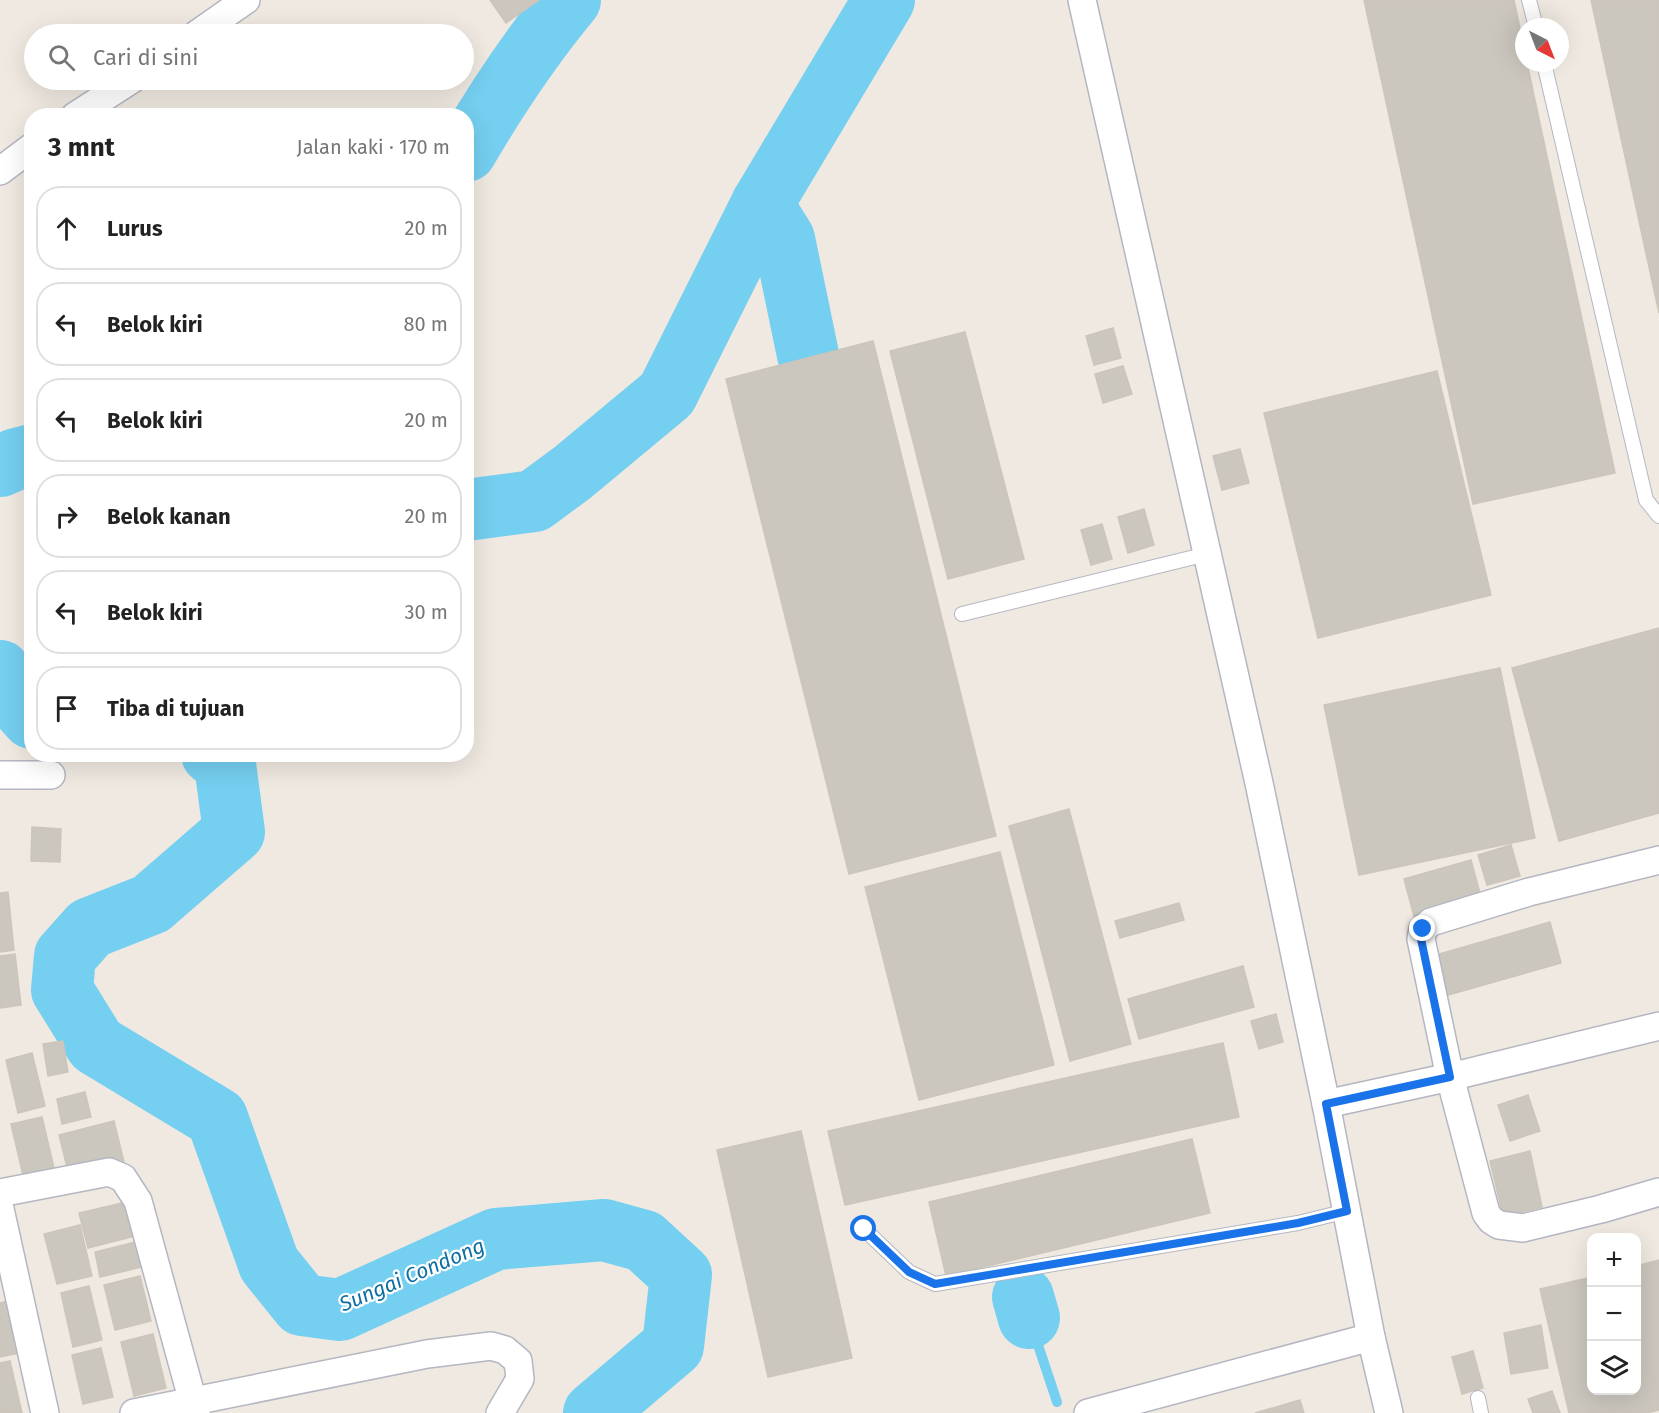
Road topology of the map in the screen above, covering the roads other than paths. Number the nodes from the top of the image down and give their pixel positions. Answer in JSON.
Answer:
{"nodes":[{"id":1,"x":246,"y":0,"type":"edge"},
{"id":2,"x":1082,"y":0,"type":"edge"},
{"id":3,"x":1529,"y":0,"type":"edge"},
{"id":4,"x":1534,"y":18,"type":"edge"},
{"id":5,"x":211,"y":24,"type":"edge"},
{"id":6,"x":1546,"y":72,"type":"edge"},
{"id":7,"x":115,"y":90,"type":"edge"},
{"id":8,"x":87,"y":108,"type":"edge"},
{"id":9,"x":24,"y":153,"type":"edge"},
{"id":10,"x":0,"y":171,"type":"edge"},
{"id":11,"x":1659,"y":516,"type":"edge"},
{"id":12,"x":1207,"y":554,"type":"junction"},
{"id":13,"x":962,"y":614,"type":"dead end"},
{"id":14,"x":0,"y":775,"type":"edge"},
{"id":15,"x":51,"y":775,"type":"dead end"},
{"id":16,"x":1659,"y":860,"type":"edge"},
{"id":17,"x":1659,"y":1026,"type":"edge"},
{"id":18,"x":1450,"y":1077,"type":"junction"},
{"id":19,"x":1326,"y":1104,"type":"junction"},
{"id":20,"x":1659,"y":1192,"type":"edge"},
{"id":21,"x":0,"y":1193,"type":"edge"},
{"id":22,"x":0,"y":1209,"type":"edge"},
{"id":23,"x":1347,"y":1211,"type":"junction"},
{"id":24,"x":864,"y":1229,"type":"dead end"},
{"id":25,"x":1371,"y":1337,"type":"junction"},
{"id":26,"x":1478,"y":1398,"type":"dead end"},
{"id":27,"x":194,"y":1407,"type":"edge"},
{"id":28,"x":45,"y":1413,"type":"edge"},
{"id":29,"x":134,"y":1413,"type":"edge"},
{"id":30,"x":500,"y":1413,"type":"edge"},
{"id":31,"x":1088,"y":1413,"type":"edge"},
{"id":32,"x":1389,"y":1413,"type":"edge"},
{"id":33,"x":1481,"y":1413,"type":"edge"}],
"edges":[{"from":1,"to":5,"type":"street"},
{"from":2,"to":12,"type":"street"},
{"from":3,"to":4,"type":"lane"},
{"from":6,"to":11,"type":"lane"},
{"from":7,"to":8,"type":"street"},
{"from":9,"to":10,"type":"street"},
{"from":12,"to":13,"type":"lane"},
{"from":12,"to":19,"type":"street"},
{"from":14,"to":15,"type":"street"},
{"from":16,"to":18,"type":"street"},
{"from":17,"to":18,"type":"street"},
{"from":18,"to":19,"type":"street"},
{"from":18,"to":20,"type":"street"},
{"from":19,"to":23,"type":"street"},
{"from":21,"to":27,"type":"street"},
{"from":22,"to":28,"type":"street"},
{"from":23,"to":24,"type":"lane"},
{"from":23,"to":25,"type":"street"},
{"from":25,"to":31,"type":"street"},
{"from":25,"to":32,"type":"street"},
{"from":26,"to":33,"type":"lane"},
{"from":27,"to":29,"type":"street"},
{"from":27,"to":30,"type":"street"}]}
